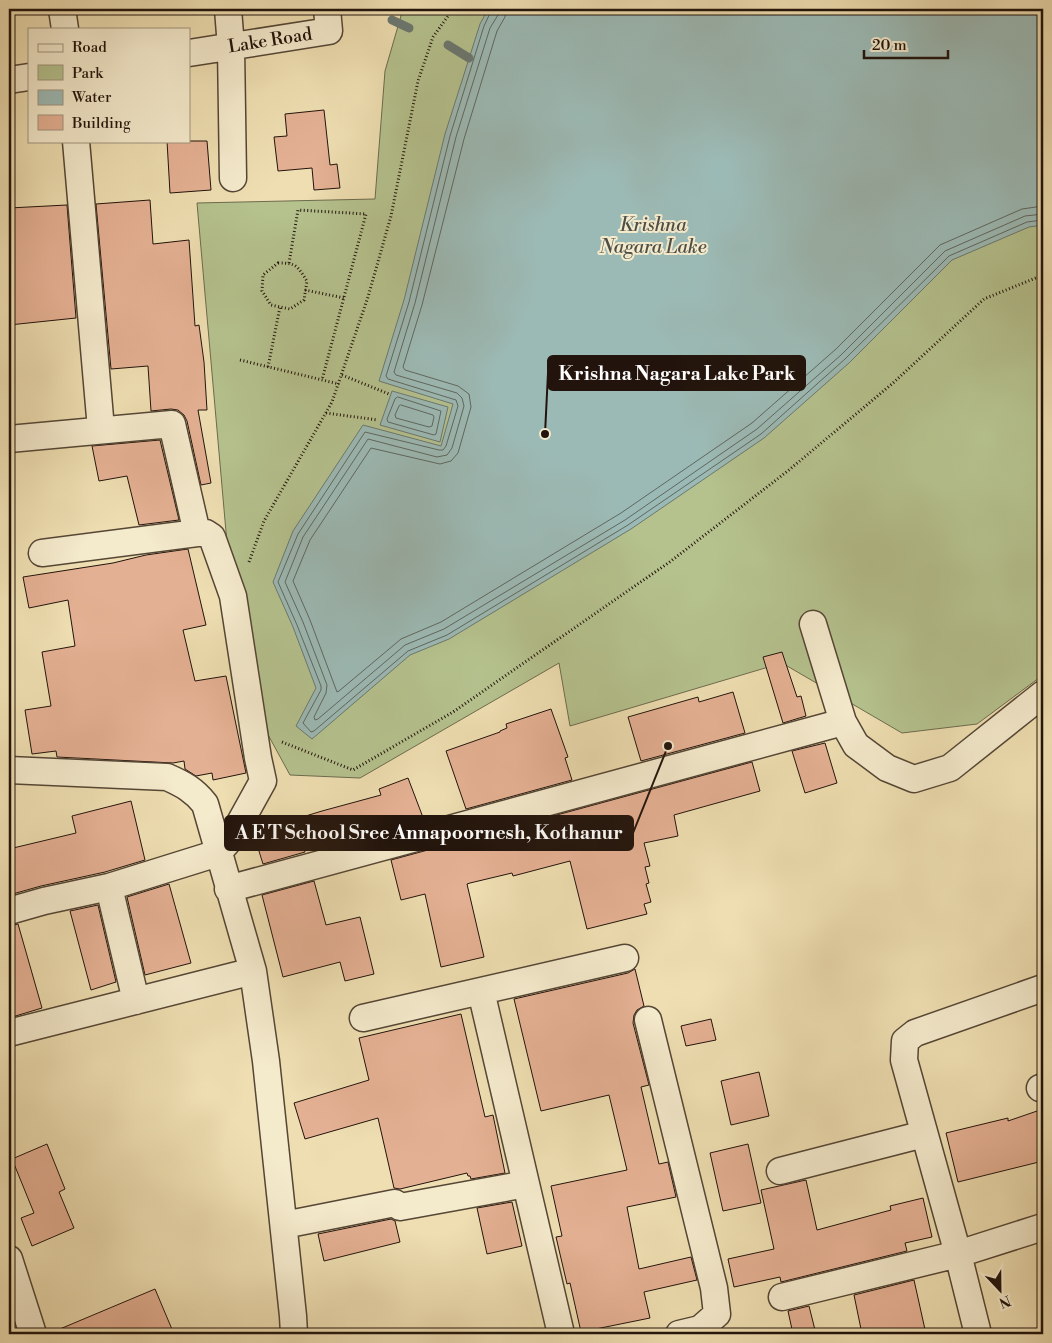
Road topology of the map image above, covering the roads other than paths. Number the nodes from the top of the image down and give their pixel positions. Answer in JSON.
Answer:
{"nodes":[{"id":1,"x":62,"y":9,"type":"edge"},
{"id":2,"x":228,"y":9,"type":"edge"},
{"id":3,"x":327,"y":9,"type":"edge"},
{"id":4,"x":65,"y":28,"type":"edge"},
{"id":5,"x":231,"y":47,"type":"junction"},
{"id":6,"x":190,"y":53,"type":"edge"},
{"id":7,"x":28,"y":77,"type":"edge"},
{"id":8,"x":9,"y":80,"type":"edge"},
{"id":9,"x":76,"y":142,"type":"edge"},
{"id":10,"x":233,"y":178,"type":"dead end"},
{"id":11,"x":101,"y":430,"type":"junction"},
{"id":12,"x":9,"y":439,"type":"edge"},
{"id":13,"x":198,"y":533,"type":"junction"},
{"id":14,"x":42,"y":553,"type":"dead end"},
{"id":15,"x":813,"y":624,"type":"dead end"},
{"id":16,"x":1043,"y":694,"type":"edge"},
{"id":17,"x":843,"y":722,"type":"junction"},
{"id":18,"x":9,"y":770,"type":"edge"},
{"id":19,"x":225,"y":845,"type":"junction"},
{"id":20,"x":109,"y":887,"type":"junction"},
{"id":21,"x":228,"y":889,"type":"junction"},
{"id":22,"x":9,"y":911,"type":"edge"},
{"id":23,"x":625,"y":958,"type":"dead end"},
{"id":24,"x":253,"y":971,"type":"junction"},
{"id":25,"x":1043,"y":988,"type":"edge"},
{"id":26,"x":481,"y":991,"type":"junction"},
{"id":27,"x":136,"y":1001,"type":"junction"},
{"id":28,"x":363,"y":1018,"type":"dead end"},
{"id":29,"x":648,"y":1020,"type":"dead end"},
{"id":30,"x":9,"y":1033,"type":"edge"},
{"id":31,"x":924,"y":1134,"type":"junction"},
{"id":32,"x":780,"y":1171,"type":"dead end"},
{"id":33,"x":526,"y":1184,"type":"junction"},
{"id":34,"x":284,"y":1225,"type":"junction"},
{"id":35,"x":1043,"y":1227,"type":"edge"},
{"id":36,"x":958,"y":1254,"type":"junction"},
{"id":37,"x":9,"y":1259,"type":"edge"},
{"id":38,"x":782,"y":1297,"type":"dead end"},
{"id":39,"x":33,"y":1334,"type":"edge"},
{"id":40,"x":294,"y":1334,"type":"edge"},
{"id":41,"x":561,"y":1334,"type":"edge"},
{"id":42,"x":679,"y":1334,"type":"edge"},
{"id":43,"x":978,"y":1334,"type":"edge"}],
"edges":[{"from":1,"to":4,"type":"street"},
{"from":2,"to":5,"type":"street"},
{"from":3,"to":5,"type":"street","name":"Lake Road"},
{"from":5,"to":6,"type":"street","name":"Lake Road"},
{"from":5,"to":10,"type":"street"},
{"from":7,"to":8,"type":"street"},
{"from":9,"to":11,"type":"street"},
{"from":11,"to":12,"type":"street"},
{"from":11,"to":13,"type":"street"},
{"from":13,"to":14,"type":"street"},
{"from":13,"to":19,"type":"street"},
{"from":15,"to":17,"type":"street"},
{"from":16,"to":17,"type":"street"},
{"from":17,"to":21,"type":"street"},
{"from":18,"to":19,"type":"street"},
{"from":19,"to":20,"type":"street"},
{"from":19,"to":21,"type":"street"},
{"from":20,"to":22,"type":"street"},
{"from":20,"to":27,"type":"street"},
{"from":21,"to":24,"type":"street"},
{"from":23,"to":26,"type":"street"},
{"from":24,"to":27,"type":"street"},
{"from":24,"to":34,"type":"street"},
{"from":25,"to":31,"type":"street"},
{"from":26,"to":28,"type":"street"},
{"from":26,"to":33,"type":"street"},
{"from":27,"to":30,"type":"street"},
{"from":29,"to":42,"type":"street"},
{"from":31,"to":32,"type":"street"},
{"from":31,"to":36,"type":"street"},
{"from":33,"to":34,"type":"street"},
{"from":33,"to":41,"type":"street"},
{"from":34,"to":40,"type":"street"},
{"from":35,"to":36,"type":"street"},
{"from":36,"to":38,"type":"street"},
{"from":36,"to":43,"type":"street"},
{"from":37,"to":39,"type":"street"}]}
